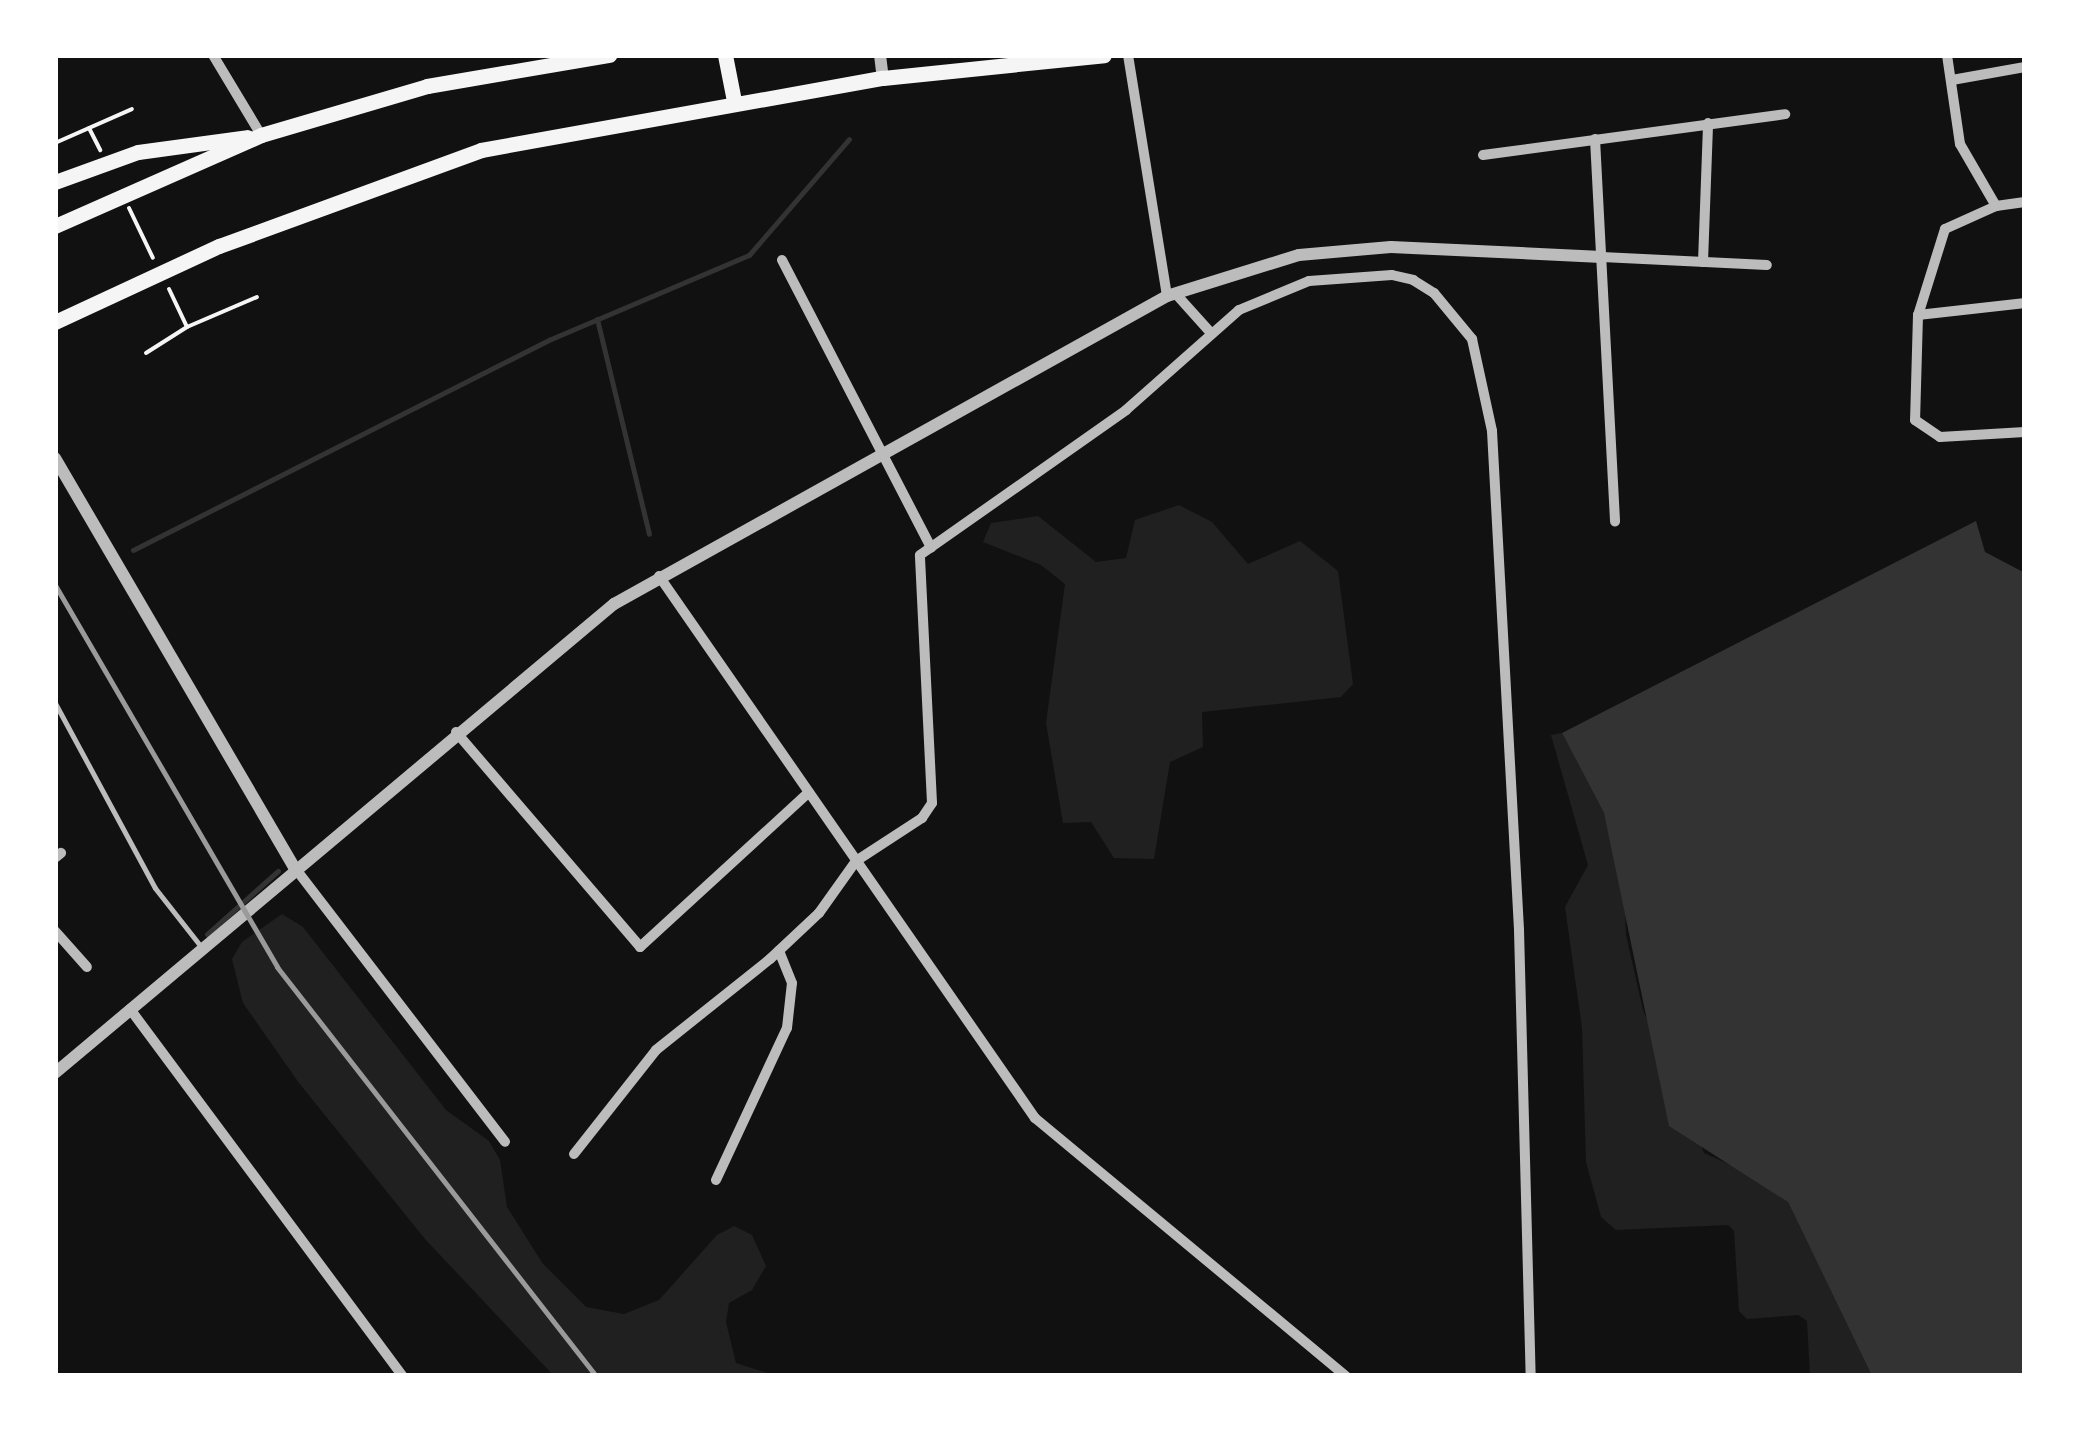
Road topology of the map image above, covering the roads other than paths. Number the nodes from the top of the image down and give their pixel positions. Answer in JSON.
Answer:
{"nodes":[{"id":1,"x":213,"y":55,"type":"edge"},
{"id":2,"x":609,"y":55,"type":"edge"},
{"id":3,"x":725,"y":55,"type":"edge"},
{"id":4,"x":880,"y":55,"type":"edge"},
{"id":5,"x":1104,"y":55,"type":"edge"},
{"id":6,"x":1128,"y":55,"type":"edge"},
{"id":7,"x":1947,"y":55,"type":"edge"},
{"id":8,"x":2025,"y":68,"type":"edge"},
{"id":9,"x":883,"y":78,"type":"junction"},
{"id":10,"x":1952,"y":80,"type":"junction"},
{"id":11,"x":734,"y":101,"type":"junction"},
{"id":12,"x":1784,"y":114,"type":"dead end"},
{"id":13,"x":1708,"y":123,"type":"junction"},
{"id":14,"x":261,"y":135,"type":"junction"},
{"id":15,"x":1595,"y":139,"type":"junction"},
{"id":16,"x":1483,"y":155,"type":"dead end"},
{"id":17,"x":55,"y":182,"type":"edge"},
{"id":18,"x":2025,"y":202,"type":"edge"},
{"id":19,"x":1996,"y":206,"type":"junction"},
{"id":20,"x":55,"y":226,"type":"edge"},
{"id":21,"x":1602,"y":257,"type":"junction"},
{"id":22,"x":782,"y":260,"type":"dead end"},
{"id":23,"x":1703,"y":262,"type":"junction"},
{"id":24,"x":1767,"y":265,"type":"dead end"},
{"id":25,"x":1171,"y":295,"type":"junction"},
{"id":26,"x":2025,"y":303,"type":"edge"},
{"id":27,"x":1918,"y":315,"type":"junction"},
{"id":28,"x":55,"y":322,"type":"edge"},
{"id":29,"x":1210,"y":332,"type":"junction"},
{"id":30,"x":2025,"y":432,"type":"edge"},
{"id":31,"x":55,"y":458,"type":"edge"},
{"id":32,"x":880,"y":458,"type":"junction"},
{"id":33,"x":1615,"y":521,"type":"dead end"},
{"id":34,"x":931,"y":548,"type":"junction"},
{"id":35,"x":658,"y":574,"type":"junction"},
{"id":36,"x":55,"y":703,"type":"edge"},
{"id":37,"x":455,"y":731,"type":"junction"},
{"id":38,"x":810,"y":792,"type":"junction"},
{"id":39,"x":856,"y":861,"type":"junction"},
{"id":40,"x":296,"y":868,"type":"junction"},
{"id":41,"x":55,"y":931,"type":"edge"},
{"id":42,"x":202,"y":948,"type":"junction"},
{"id":43,"x":779,"y":951,"type":"junction"},
{"id":44,"x":87,"y":967,"type":"dead end"},
{"id":45,"x":130,"y":1010,"type":"junction"},
{"id":46,"x":55,"y":1073,"type":"edge"},
{"id":47,"x":504,"y":1142,"type":"dead end"},
{"id":48,"x":574,"y":1154,"type":"dead end"},
{"id":49,"x":716,"y":1180,"type":"dead end"},
{"id":50,"x":403,"y":1376,"type":"edge"},
{"id":51,"x":1346,"y":1376,"type":"edge"},
{"id":52,"x":1531,"y":1376,"type":"edge"}],
"edges":[{"from":1,"to":14,"type":"street"},
{"from":2,"to":14,"type":"highway"},
{"from":3,"to":11,"type":"highway"},
{"from":4,"to":9,"type":"street"},
{"from":5,"to":9,"type":"highway"},
{"from":6,"to":25,"type":"street"},
{"from":7,"to":10,"type":"street"},
{"from":8,"to":10,"type":"street"},
{"from":9,"to":11,"type":"highway"},
{"from":10,"to":19,"type":"street"},
{"from":11,"to":28,"type":"highway"},
{"from":12,"to":13,"type":"street"},
{"from":13,"to":15,"type":"street"},
{"from":13,"to":23,"type":"street"},
{"from":14,"to":17,"type":"highway"},
{"from":14,"to":20,"type":"highway"},
{"from":15,"to":16,"type":"street"},
{"from":15,"to":21,"type":"street"},
{"from":18,"to":19,"type":"street"},
{"from":19,"to":27,"type":"street"},
{"from":21,"to":23,"type":"street"},
{"from":21,"to":25,"type":"street"},
{"from":21,"to":33,"type":"street"},
{"from":22,"to":32,"type":"street"},
{"from":23,"to":24,"type":"street"},
{"from":25,"to":29,"type":"street"},
{"from":25,"to":32,"type":"street"},
{"from":26,"to":27,"type":"street"},
{"from":27,"to":30,"type":"street"},
{"from":29,"to":34,"type":"street"},
{"from":29,"to":52,"type":"street"},
{"from":31,"to":40,"type":"street"},
{"from":32,"to":34,"type":"street"},
{"from":32,"to":35,"type":"street"},
{"from":34,"to":39,"type":"street"},
{"from":35,"to":37,"type":"street"},
{"from":35,"to":38,"type":"street"},
{"from":36,"to":42,"type":"lane"},
{"from":37,"to":38,"type":"street"},
{"from":37,"to":40,"type":"street"},
{"from":38,"to":39,"type":"street"},
{"from":39,"to":43,"type":"street"},
{"from":39,"to":51,"type":"street"},
{"from":40,"to":42,"type":"street"},
{"from":40,"to":47,"type":"street"},
{"from":41,"to":44,"type":"street"},
{"from":42,"to":45,"type":"street"},
{"from":43,"to":48,"type":"street"},
{"from":43,"to":49,"type":"street"},
{"from":45,"to":46,"type":"street"},
{"from":45,"to":50,"type":"street"}]}
